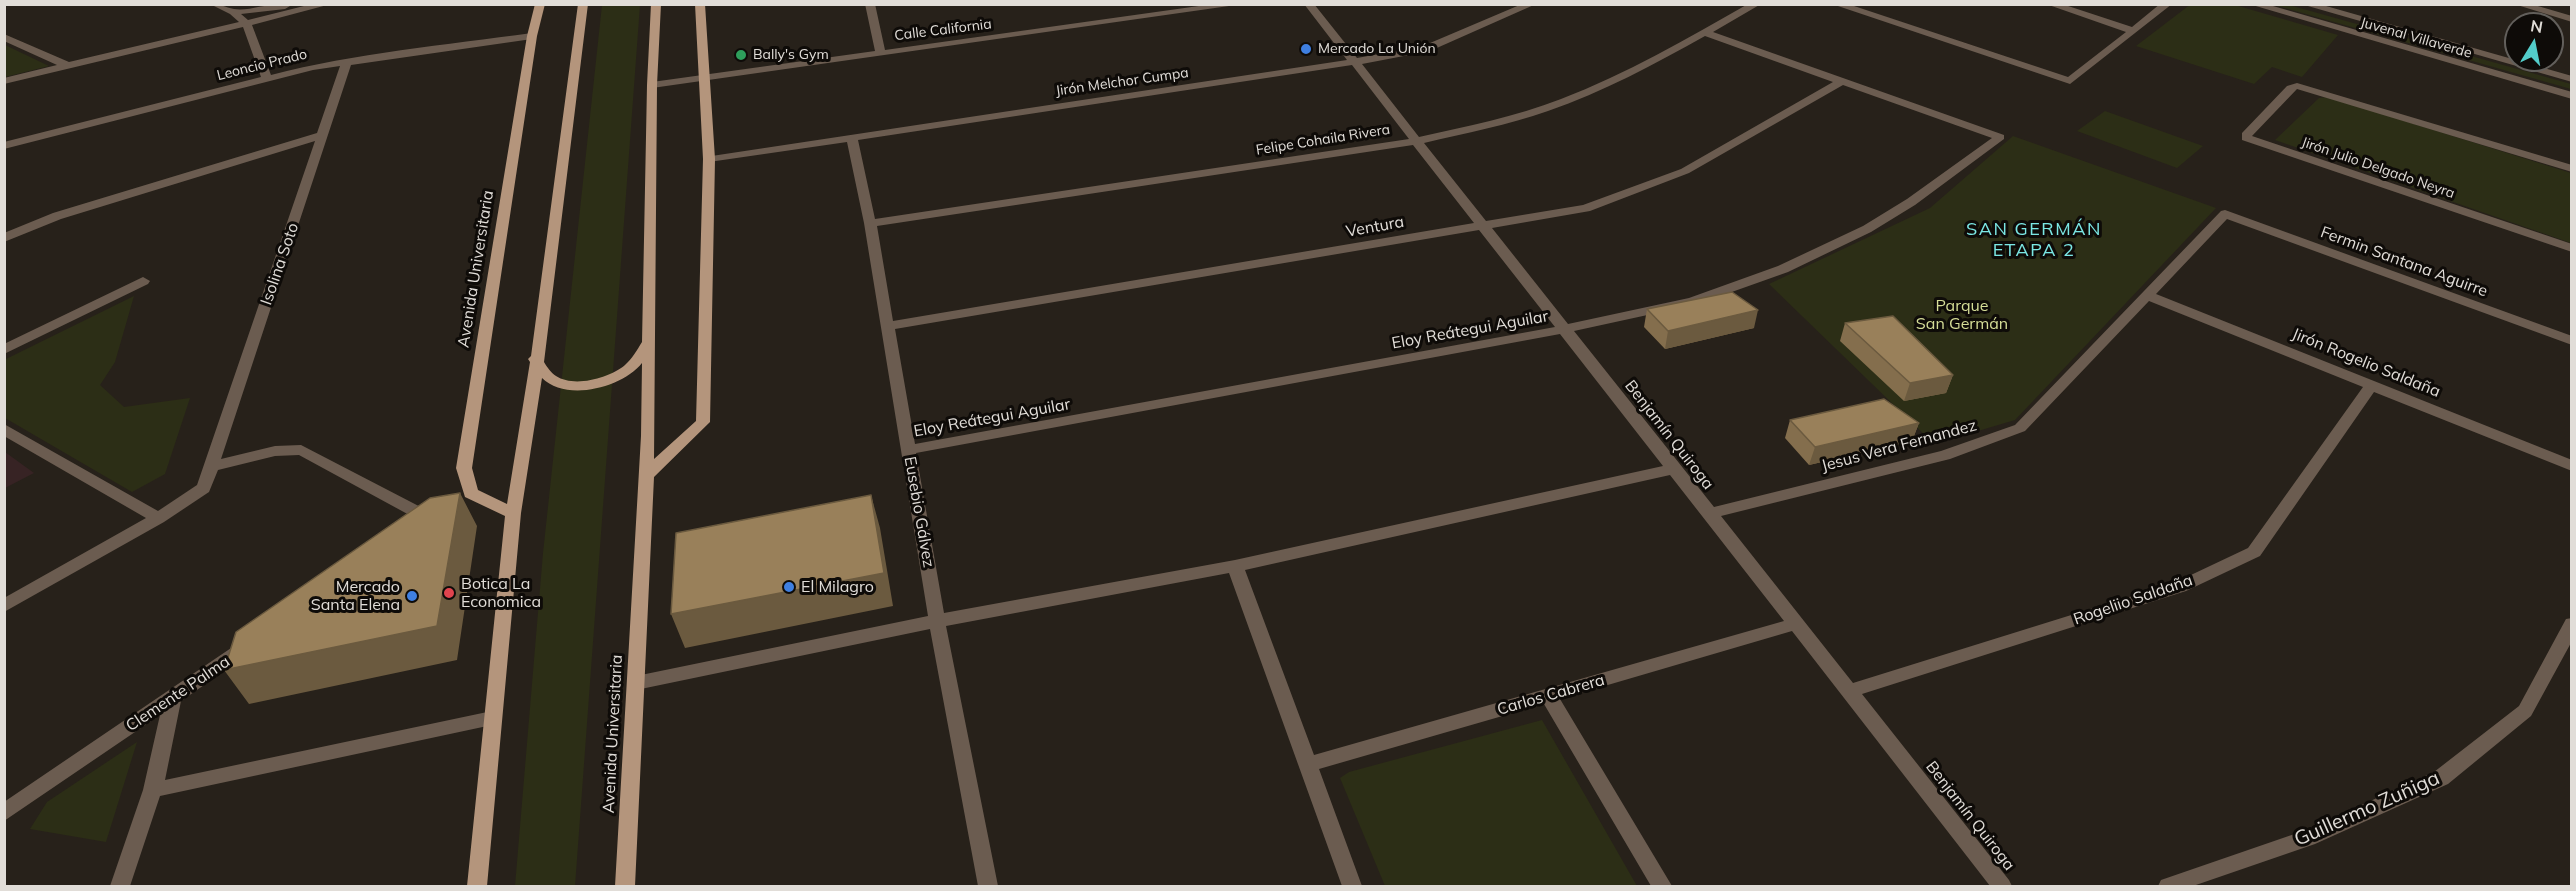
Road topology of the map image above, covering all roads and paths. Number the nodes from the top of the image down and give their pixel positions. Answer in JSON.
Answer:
{"nodes":[{"id":1,"x":215,"y":4,"type":"edge"},
{"id":2,"x":299,"y":4,"type":"edge"},
{"id":3,"x":326,"y":4,"type":"edge"},
{"id":4,"x":540,"y":4,"type":"edge"},
{"id":5,"x":583,"y":4,"type":"edge"},
{"id":6,"x":656,"y":4,"type":"edge"},
{"id":7,"x":700,"y":4,"type":"edge"},
{"id":8,"x":870,"y":4,"type":"edge"},
{"id":9,"x":1238,"y":4,"type":"edge"},
{"id":10,"x":1309,"y":4,"type":"edge"},
{"id":11,"x":1531,"y":4,"type":"edge"},
{"id":12,"x":1756,"y":4,"type":"edge"},
{"id":13,"x":1837,"y":4,"type":"edge"},
{"id":14,"x":2051,"y":4,"type":"edge"},
{"id":15,"x":2167,"y":4,"type":"edge"},
{"id":16,"x":2254,"y":4,"type":"edge"},
{"id":17,"x":2307,"y":4,"type":"edge"},
{"id":18,"x":2519,"y":4,"type":"edge"},
{"id":19,"x":233,"y":12,"type":"junction"},
{"id":20,"x":2571,"y":19,"type":"edge"},
{"id":21,"x":247,"y":24,"type":"junction"},
{"id":22,"x":2133,"y":31,"type":"junction"},
{"id":23,"x":1705,"y":33,"type":"junction"},
{"id":24,"x":532,"y":36,"type":"junction"},
{"id":25,"x":4,"y":37,"type":"edge"},
{"id":26,"x":880,"y":52,"type":"junction"},
{"id":27,"x":347,"y":62,"type":"junction"},
{"id":28,"x":1354,"y":62,"type":"junction"},
{"id":29,"x":70,"y":67,"type":"junction"},
{"id":30,"x":705,"y":77,"type":"junction"},
{"id":31,"x":267,"y":79,"type":"junction"},
{"id":32,"x":2571,"y":79,"type":"edge"},
{"id":33,"x":4,"y":81,"type":"edge"},
{"id":34,"x":1842,"y":81,"type":"junction"},
{"id":35,"x":652,"y":85,"type":"junction"},
{"id":36,"x":2571,"y":96,"type":"edge"},
{"id":37,"x":324,"y":135,"type":"junction"},
{"id":38,"x":852,"y":137,"type":"junction"},
{"id":39,"x":1416,"y":141,"type":"junction"},
{"id":40,"x":4,"y":146,"type":"edge"},
{"id":41,"x":709,"y":159,"type":"junction"},
{"id":42,"x":2571,"y":169,"type":"edge"},
{"id":43,"x":2225,"y":214,"type":"joint"},
{"id":44,"x":870,"y":224,"type":"junction"},
{"id":45,"x":1482,"y":226,"type":"junction"},
{"id":46,"x":4,"y":238,"type":"edge"},
{"id":47,"x":2571,"y":248,"type":"edge"},
{"id":48,"x":143,"y":281,"type":"dead end"},
{"id":49,"x":2147,"y":295,"type":"junction"},
{"id":50,"x":887,"y":326,"type":"junction"},
{"id":51,"x":1564,"y":329,"type":"junction"},
{"id":52,"x":2571,"y":341,"type":"edge"},
{"id":53,"x":647,"y":345,"type":"junction"},
{"id":54,"x":4,"y":350,"type":"edge"},
{"id":55,"x":535,"y":359,"type":"junction"},
{"id":56,"x":2372,"y":385,"type":"junction"},
{"id":57,"x":4,"y":429,"type":"edge"},
{"id":58,"x":908,"y":450,"type":"junction"},
{"id":59,"x":212,"y":466,"type":"junction"},
{"id":60,"x":2571,"y":466,"type":"edge"},
{"id":61,"x":1673,"y":469,"type":"junction"},
{"id":62,"x":646,"y":475,"type":"junction"},
{"id":63,"x":513,"y":513,"type":"junction"},
{"id":64,"x":1709,"y":514,"type":"junction"},
{"id":65,"x":158,"y":518,"type":"junction"},
{"id":66,"x":413,"y":533,"type":"edge"},
{"id":67,"x":1235,"y":566,"type":"junction"},
{"id":68,"x":4,"y":606,"type":"edge"},
{"id":69,"x":937,"y":621,"type":"junction"},
{"id":70,"x":1795,"y":624,"type":"junction"},
{"id":71,"x":2571,"y":624,"type":"edge"},
{"id":72,"x":259,"y":639,"type":"edge"},
{"id":73,"x":636,"y":683,"type":"junction"},
{"id":74,"x":1849,"y":692,"type":"junction"},
{"id":75,"x":1549,"y":696,"type":"junction"},
{"id":76,"x":173,"y":698,"type":"junction"},
{"id":77,"x":492,"y":718,"type":"junction"},
{"id":78,"x":1307,"y":765,"type":"junction"},
{"id":79,"x":153,"y":790,"type":"junction"},
{"id":80,"x":4,"y":813,"type":"edge"},
{"id":81,"x":120,"y":886,"type":"edge"},
{"id":82,"x":477,"y":886,"type":"edge"},
{"id":83,"x":625,"y":886,"type":"edge"},
{"id":84,"x":988,"y":886,"type":"edge"},
{"id":85,"x":1352,"y":886,"type":"edge"},
{"id":86,"x":1662,"y":886,"type":"edge"},
{"id":87,"x":2002,"y":886,"type":"edge"},
{"id":88,"x":2168,"y":886,"type":"edge"}],
"edges":[{"from":1,"to":19,"type":"street"},
{"from":2,"to":19,"type":"street"},
{"from":3,"to":21,"type":"street"},
{"from":4,"to":24,"type":"main road","name":"Avenida Universitaria"},
{"from":5,"to":55,"type":"main road"},
{"from":6,"to":35,"type":"main road","name":"Avenida Universitaria"},
{"from":7,"to":30,"type":"main road"},
{"from":8,"to":26,"type":"street"},
{"from":9,"to":26,"type":"street","name":"Calle California"},
{"from":10,"to":28,"type":"street","name":"Benjamín Quiroga"},
{"from":11,"to":28,"type":"street","name":"Jirón Melchor Cumpa"},
{"from":12,"to":23,"type":"street","name":"Felipe Cohaila Rivera"},
{"from":13,"to":22,"type":"street"},
{"from":14,"to":22,"type":"street"},
{"from":15,"to":22,"type":"street"},
{"from":16,"to":36,"type":"street","name":"Juvenal Villaverde"},
{"from":17,"to":32,"type":"street","name":"Juvenal Villaverde"},
{"from":18,"to":20,"type":"street"},
{"from":19,"to":21,"type":"street"},
{"from":21,"to":29,"type":"street"},
{"from":21,"to":31,"type":"street"},
{"from":23,"to":34,"type":"street"},
{"from":23,"to":39,"type":"street","name":"Felipe Cohaila Rivera"},
{"from":24,"to":27,"type":"street","name":"Leoncio Prado"},
{"from":24,"to":63,"type":"main road","name":"Avenida Universitaria"},
{"from":25,"to":29,"type":"street"},
{"from":26,"to":30,"type":"street","name":"Calle California"},
{"from":27,"to":31,"type":"street","name":"Leoncio Prado"},
{"from":27,"to":37,"type":"street","name":"Isolina Soto"},
{"from":28,"to":38,"type":"street","name":"Jirón Melchor Cumpa"},
{"from":28,"to":39,"type":"street","name":"Benjamín Quiroga"},
{"from":29,"to":33,"type":"street"},
{"from":30,"to":35,"type":"street","name":"Calle California"},
{"from":30,"to":41,"type":"main road"},
{"from":31,"to":40,"type":"street","name":"Leoncio Prado"},
{"from":34,"to":45,"type":"street","name":"Ventura"},
{"from":34,"to":51,"type":"street","name":"Eloy Reátegui Aguilar"},
{"from":35,"to":53,"type":"main road","name":"Avenida Universitaria"},
{"from":37,"to":46,"type":"street"},
{"from":37,"to":59,"type":"street","name":"Isolina Soto"},
{"from":38,"to":41,"type":"street","name":"Jirón Melchor Cumpa"},
{"from":38,"to":44,"type":"street","name":"Eusebio Gálvez"},
{"from":39,"to":44,"type":"street","name":"Felipe Cohaila Rivera"},
{"from":39,"to":45,"type":"street","name":"Benjamín Quiroga"},
{"from":41,"to":62,"type":"main road"},
{"from":42,"to":47,"type":"street","name":"Jirón Julio Delgado Neyra"},
{"from":43,"to":49,"type":"street","name":"Jesus Vera Fernandez"},
{"from":43,"to":52,"type":"street","name":"Fermin Santana Aguirre"},
{"from":44,"to":50,"type":"street","name":"Eusebio Gálvez"},
{"from":45,"to":50,"type":"street","name":"Ventura"},
{"from":45,"to":51,"type":"street","name":"Benjamín Quiroga"},
{"from":48,"to":54,"type":"street"},
{"from":49,"to":56,"type":"street","name":"Jirón Rogelio Saldaña"},
{"from":49,"to":64,"type":"street","name":"Jesus Vera Fernandez"},
{"from":50,"to":58,"type":"street","name":"Eusebio Gálvez"},
{"from":51,"to":58,"type":"street","name":"Eloy Reátegui Aguilar"},
{"from":51,"to":61,"type":"street","name":"Benjamín Quiroga"},
{"from":53,"to":55,"type":"main road"},
{"from":53,"to":62,"type":"main road","name":"Avenida Universitaria"},
{"from":55,"to":63,"type":"main road"},
{"from":56,"to":60,"type":"street","name":"Jirón Rogelio Saldaña"},
{"from":56,"to":74,"type":"street","name":"Rogeliio Saldaña"},
{"from":57,"to":65,"type":"street"},
{"from":58,"to":69,"type":"street","name":"Eusebio Gálvez"},
{"from":59,"to":65,"type":"street","name":"Isolina Soto"},
{"from":59,"to":66,"type":"street"},
{"from":61,"to":64,"type":"street","name":"Benjamín Quiroga"},
{"from":61,"to":67,"type":"street"},
{"from":62,"to":73,"type":"main road","name":"Avenida Universitaria"},
{"from":63,"to":77,"type":"main road"},
{"from":64,"to":70,"type":"street","name":"Benjamín Quiroga"},
{"from":65,"to":68,"type":"street","name":"Isolina Soto"},
{"from":67,"to":69,"type":"street"},
{"from":67,"to":78,"type":"street"},
{"from":69,"to":73,"type":"street"},
{"from":69,"to":84,"type":"street","name":"Eusebio Gálvez"},
{"from":70,"to":74,"type":"street","name":"Benjamín Quiroga"},
{"from":70,"to":75,"type":"street","name":"Carlos Cabrera"},
{"from":71,"to":88,"type":"street","name":"Guillermo Zuñiga"},
{"from":72,"to":76,"type":"street","name":"Clemente Palma"},
{"from":73,"to":83,"type":"main road","name":"Avenida Universitaria"},
{"from":74,"to":87,"type":"street","name":"Benjamín Quiroga"},
{"from":75,"to":78,"type":"street","name":"Carlos Cabrera"},
{"from":75,"to":86,"type":"street"},
{"from":76,"to":79,"type":"street"},
{"from":76,"to":80,"type":"street","name":"Clemente Palma"},
{"from":77,"to":79,"type":"street"},
{"from":77,"to":82,"type":"main road"},
{"from":78,"to":85,"type":"street"},
{"from":79,"to":81,"type":"street"}]}
